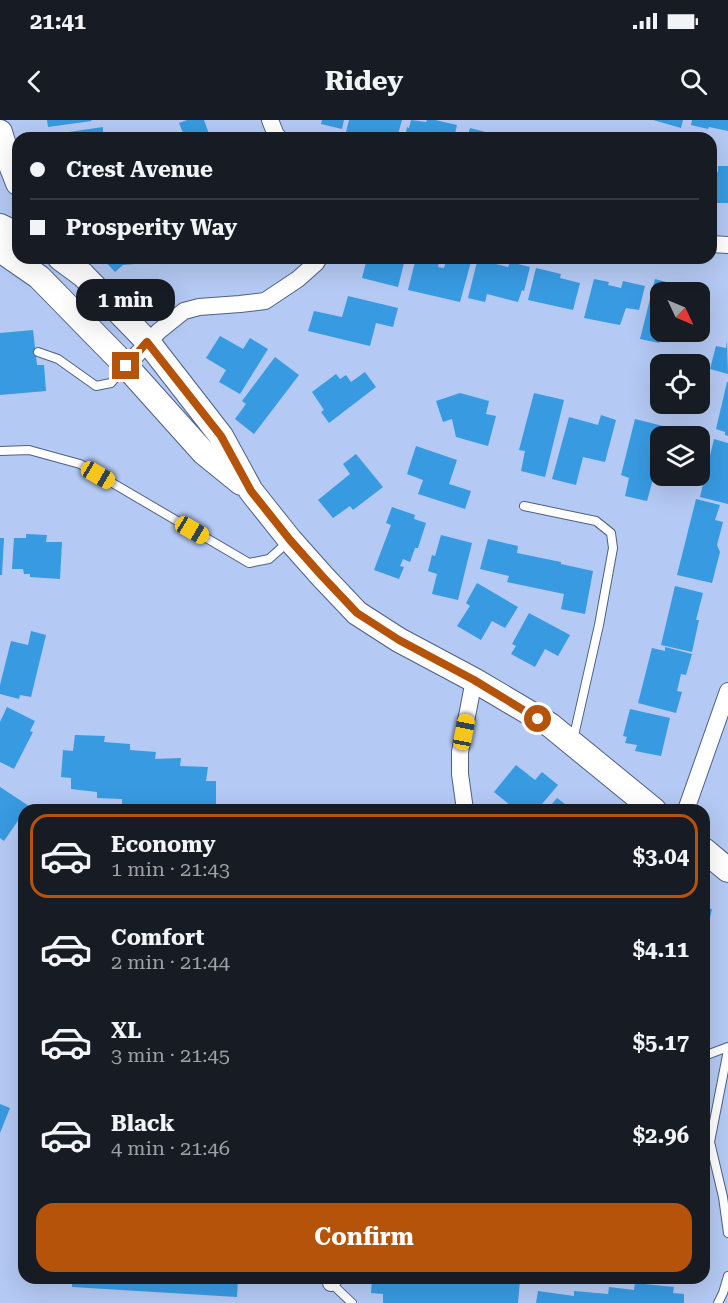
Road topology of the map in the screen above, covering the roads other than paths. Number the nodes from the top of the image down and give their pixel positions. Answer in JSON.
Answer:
{"nodes":[{"id":1,"x":0,"y":132,"type":"edge"},
{"id":2,"x":12,"y":168,"type":"edge"},
{"id":3,"x":20,"y":264,"type":"edge"},
{"id":4,"x":68,"y":264,"type":"edge"},
{"id":5,"x":315,"y":264,"type":"edge"},
{"id":6,"x":147,"y":342,"type":"junction"},
{"id":7,"x":38,"y":352,"type":"dead end"},
{"id":8,"x":126,"y":366,"type":"junction"},
{"id":9,"x":0,"y":451,"type":"edge"},
{"id":10,"x":251,"y":491,"type":"junction"},
{"id":11,"x":524,"y":506,"type":"dead end"},
{"id":12,"x":290,"y":540,"type":"junction"},
{"id":13,"x":474,"y":680,"type":"junction"},
{"id":14,"x":728,"y":691,"type":"edge"},
{"id":15,"x":572,"y":743,"type":"junction"},
{"id":16,"x":464,"y":804,"type":"edge"},
{"id":17,"x":647,"y":804,"type":"edge"},
{"id":18,"x":688,"y":804,"type":"edge"},
{"id":19,"x":710,"y":855,"type":"edge"},
{"id":20,"x":728,"y":870,"type":"edge"},
{"id":21,"x":728,"y":1048,"type":"edge"},
{"id":22,"x":710,"y":1054,"type":"edge"},
{"id":23,"x":728,"y":1233,"type":"edge"},
{"id":24,"x":728,"y":1275,"type":"edge"},
{"id":25,"x":335,"y":1284,"type":"edge"},
{"id":26,"x":352,"y":1303,"type":"edge"},
{"id":27,"x":718,"y":1303,"type":"edge"}],
"edges":[{"from":1,"to":2,"type":"street"},
{"from":3,"to":8,"type":"street"},
{"from":4,"to":6,"type":"street"},
{"from":5,"to":6,"type":"street"},
{"from":6,"to":8,"type":"street"},
{"from":6,"to":10,"type":"street"},
{"from":7,"to":8,"type":"lane"},
{"from":8,"to":10,"type":"street"},
{"from":9,"to":12,"type":"lane"},
{"from":10,"to":12,"type":"street"},
{"from":11,"to":15,"type":"lane"},
{"from":12,"to":13,"type":"street"},
{"from":13,"to":15,"type":"street"},
{"from":13,"to":16,"type":"street"},
{"from":14,"to":18,"type":"street"},
{"from":15,"to":17,"type":"street"},
{"from":19,"to":20,"type":"street"},
{"from":21,"to":22,"type":"lane"},
{"from":21,"to":23,"type":"lane"},
{"from":24,"to":27,"type":"lane"},
{"from":25,"to":26,"type":"lane"}]}
